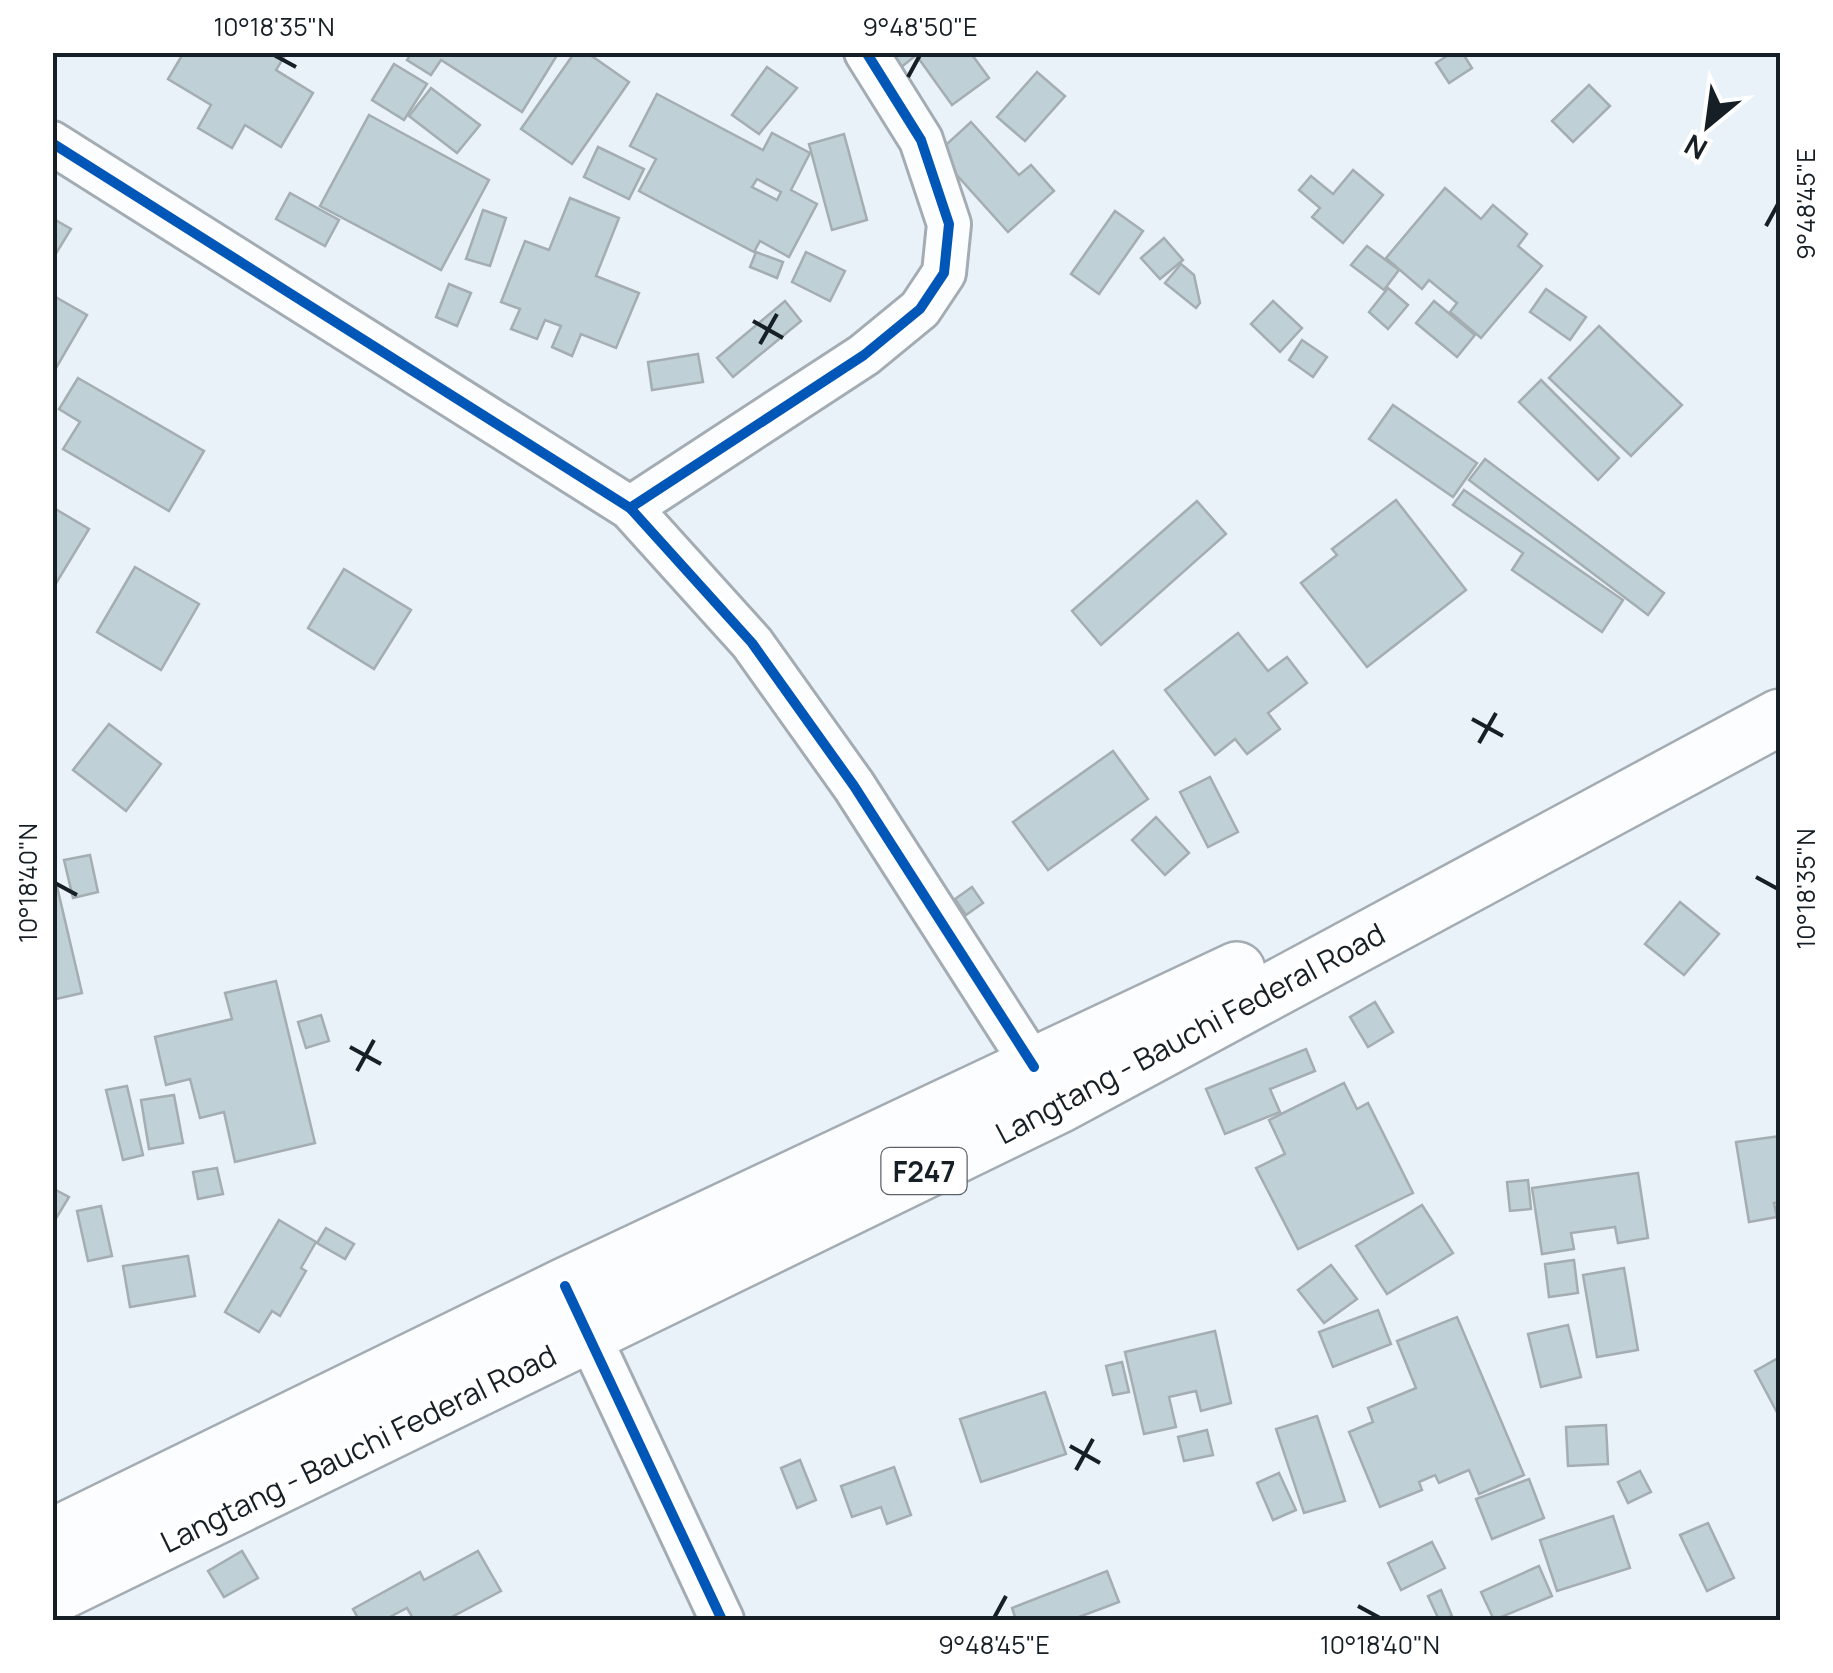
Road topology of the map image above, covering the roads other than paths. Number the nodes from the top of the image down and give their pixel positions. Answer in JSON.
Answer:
{"nodes":[{"id":1,"x":866,"y":52,"type":"edge"},
{"id":2,"x":52,"y":143,"type":"edge"},
{"id":3,"x":630,"y":508,"type":"junction"},
{"id":4,"x":1780,"y":713,"type":"edge"},
{"id":5,"x":1034,"y":1067,"type":"junction"},
{"id":6,"x":565,"y":1286,"type":"junction"},
{"id":7,"x":590,"y":1335,"type":"junction"},
{"id":8,"x":52,"y":1537,"type":"edge"},
{"id":9,"x":52,"y":1596,"type":"edge"},
{"id":10,"x":722,"y":1620,"type":"edge"}],
"edges":[{"from":1,"to":3,"type":"street"},
{"from":2,"to":3,"type":"street"},
{"from":3,"to":5,"type":"street"},
{"from":4,"to":5,"type":"main road","name":"Langtang - Bauchi Federal Road","number":"F247"},
{"from":4,"to":7,"type":"main road","name":"Langtang - Bauchi Federal Road","number":"F247"},
{"from":5,"to":6,"type":"main road","name":"Langtang - Bauchi Federal Road","number":"F247"},
{"from":6,"to":7,"type":"street"},
{"from":6,"to":8,"type":"main road","name":"Langtang - Bauchi Federal Road","number":"F247"},
{"from":7,"to":9,"type":"main road","name":"Langtang - Bauchi Federal Road","number":"F247"},
{"from":7,"to":10,"type":"street"}]}
